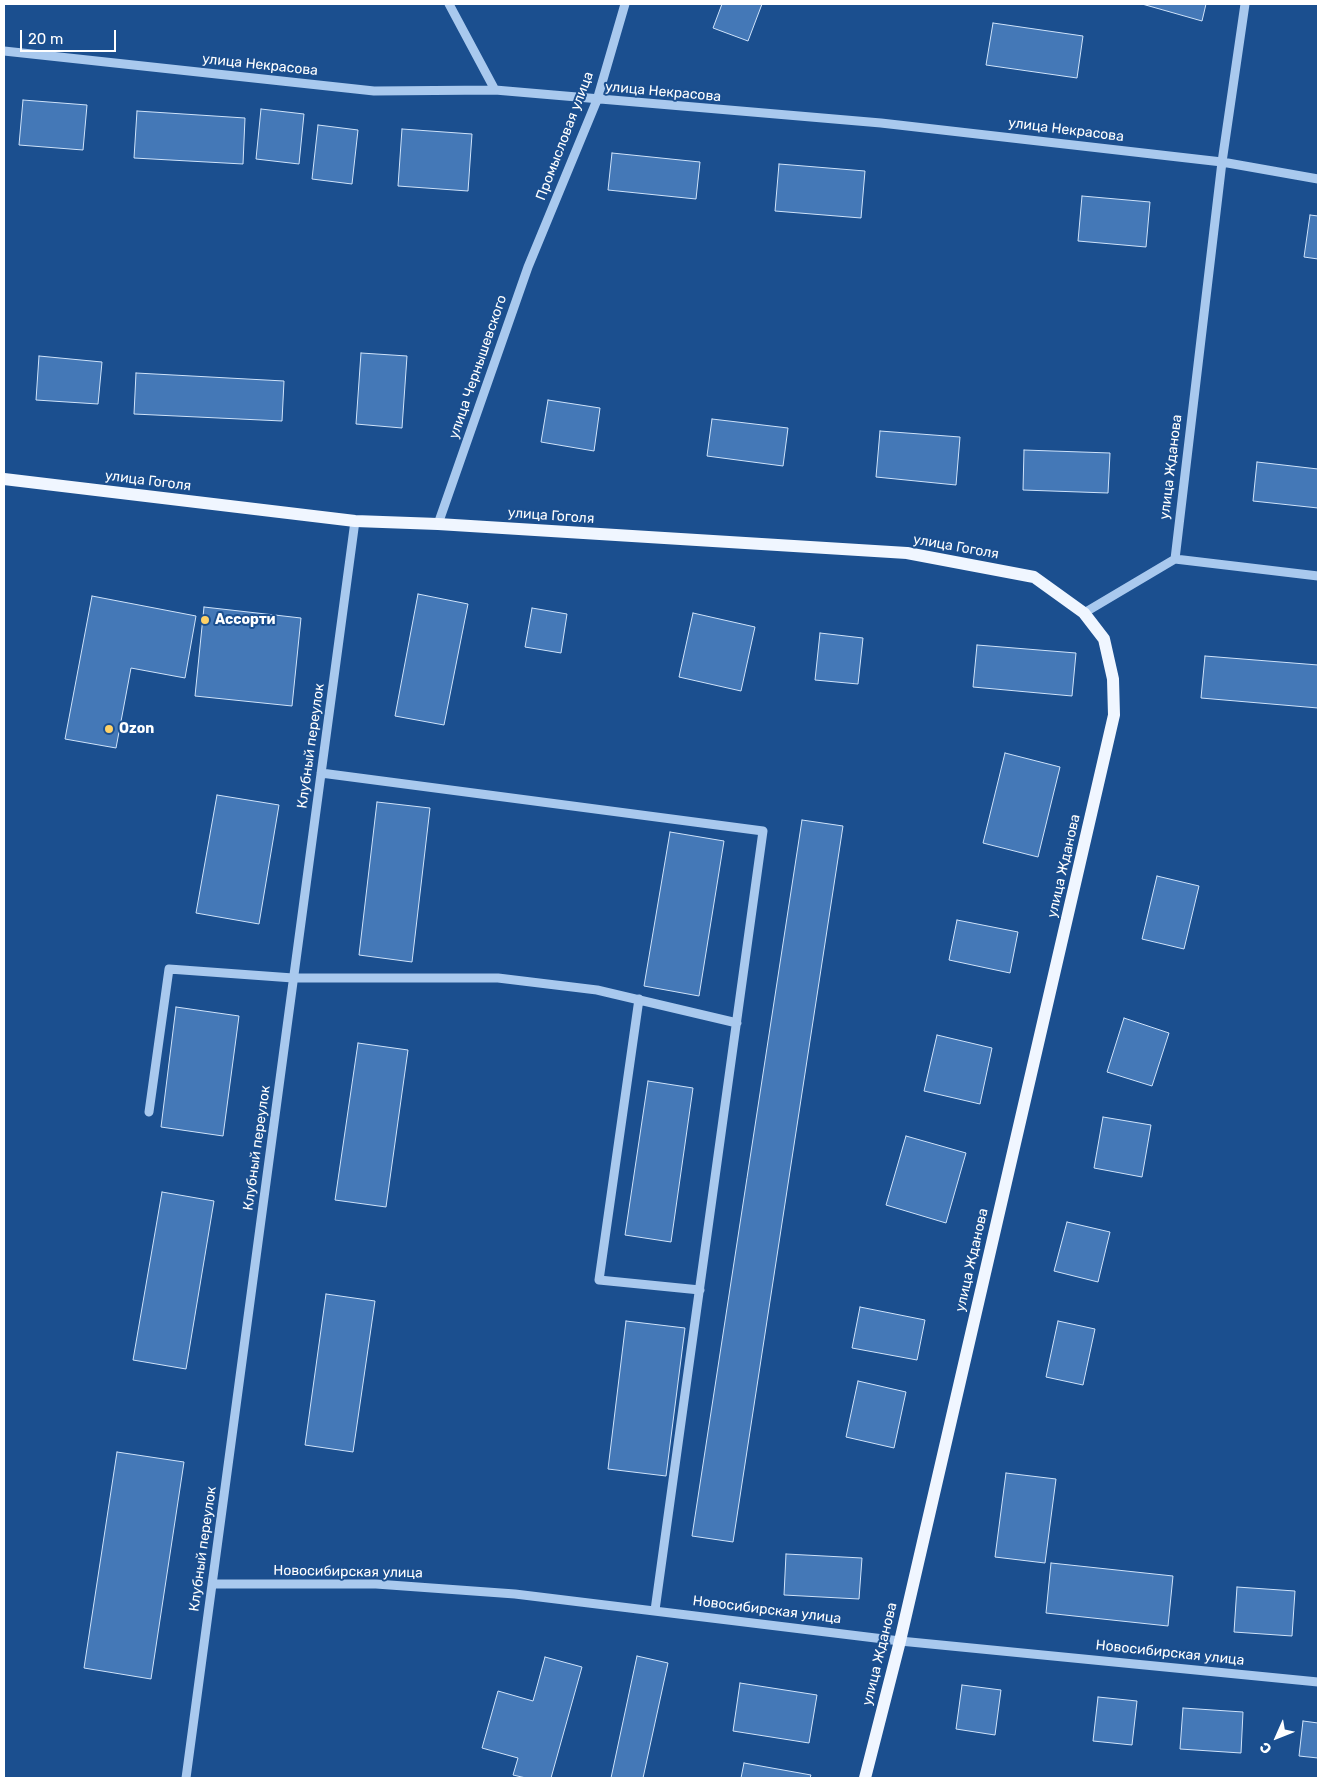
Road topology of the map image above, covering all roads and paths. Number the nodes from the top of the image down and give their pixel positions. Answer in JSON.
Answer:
{"nodes":[{"id":1,"x":449,"y":4,"type":"edge"},
{"id":2,"x":625,"y":4,"type":"edge"},
{"id":3,"x":1245,"y":4,"type":"edge"},
{"id":4,"x":4,"y":51,"type":"edge"},
{"id":5,"x":494,"y":90,"type":"junction"},
{"id":6,"x":597,"y":100,"type":"junction"},
{"id":7,"x":1222,"y":162,"type":"junction"},
{"id":8,"x":1318,"y":178,"type":"edge"},
{"id":9,"x":547,"y":220,"type":"joint"},
{"id":10,"x":4,"y":479,"type":"edge"},
{"id":11,"x":355,"y":521,"type":"junction"},
{"id":12,"x":438,"y":524,"type":"junction"},
{"id":13,"x":1175,"y":559,"type":"junction"},
{"id":14,"x":1318,"y":576,"type":"edge"},
{"id":15,"x":1084,"y":613,"type":"junction"},
{"id":16,"x":321,"y":773,"type":"junction"},
{"id":17,"x":294,"y":978,"type":"junction"},
{"id":18,"x":639,"y":999,"type":"junction"},
{"id":19,"x":737,"y":1022,"type":"junction"},
{"id":20,"x":150,"y":1112,"type":"dead end"},
{"id":21,"x":700,"y":1290,"type":"junction"},
{"id":22,"x":212,"y":1584,"type":"junction"},
{"id":23,"x":656,"y":1610,"type":"junction"},
{"id":24,"x":900,"y":1640,"type":"junction"},
{"id":25,"x":1318,"y":1682,"type":"edge"},
{"id":26,"x":186,"y":1778,"type":"edge"},
{"id":27,"x":865,"y":1778,"type":"edge"}],
"edges":[{"from":1,"to":5,"type":"street"},
{"from":2,"to":6,"type":"street","name":"Промысловая улица"},
{"from":3,"to":7,"type":"street","name":"улица Жданова"},
{"from":4,"to":5,"type":"street","name":"улица Некрасова"},
{"from":5,"to":6,"type":"street","name":"улица Некрасова"},
{"from":6,"to":7,"type":"street","name":"улица Некрасова"},
{"from":6,"to":9,"type":"street","name":"Промысловая улица"},
{"from":7,"to":8,"type":"street","name":"улица Некрасова"},
{"from":7,"to":13,"type":"street","name":"улица Жданова"},
{"from":9,"to":12,"type":"street","name":"улица Чернышевского"},
{"from":10,"to":11,"type":"main road","name":"улица Гоголя"},
{"from":11,"to":12,"type":"main road","name":"улица Гоголя"},
{"from":11,"to":16,"type":"street","name":"Клубный переулок"},
{"from":12,"to":15,"type":"main road","name":"улица Гоголя"},
{"from":13,"to":14,"type":"street"},
{"from":13,"to":15,"type":"street"},
{"from":15,"to":24,"type":"main road","name":"улица Жданова"},
{"from":16,"to":17,"type":"street","name":"Клубный переулок"},
{"from":16,"to":19,"type":"street"},
{"from":17,"to":18,"type":"street"},
{"from":17,"to":20,"type":"street"},
{"from":17,"to":22,"type":"street","name":"Клубный переулок"},
{"from":18,"to":19,"type":"street"},
{"from":18,"to":21,"type":"street"},
{"from":19,"to":21,"type":"street"},
{"from":21,"to":23,"type":"street"},
{"from":22,"to":23,"type":"street","name":"Новосибирская улица"},
{"from":22,"to":26,"type":"street","name":"Клубный переулок"},
{"from":23,"to":24,"type":"street","name":"Новосибирская улица"},
{"from":24,"to":25,"type":"street","name":"Новосибирская улица"},
{"from":24,"to":27,"type":"main road","name":"улица Жданова"}]}
